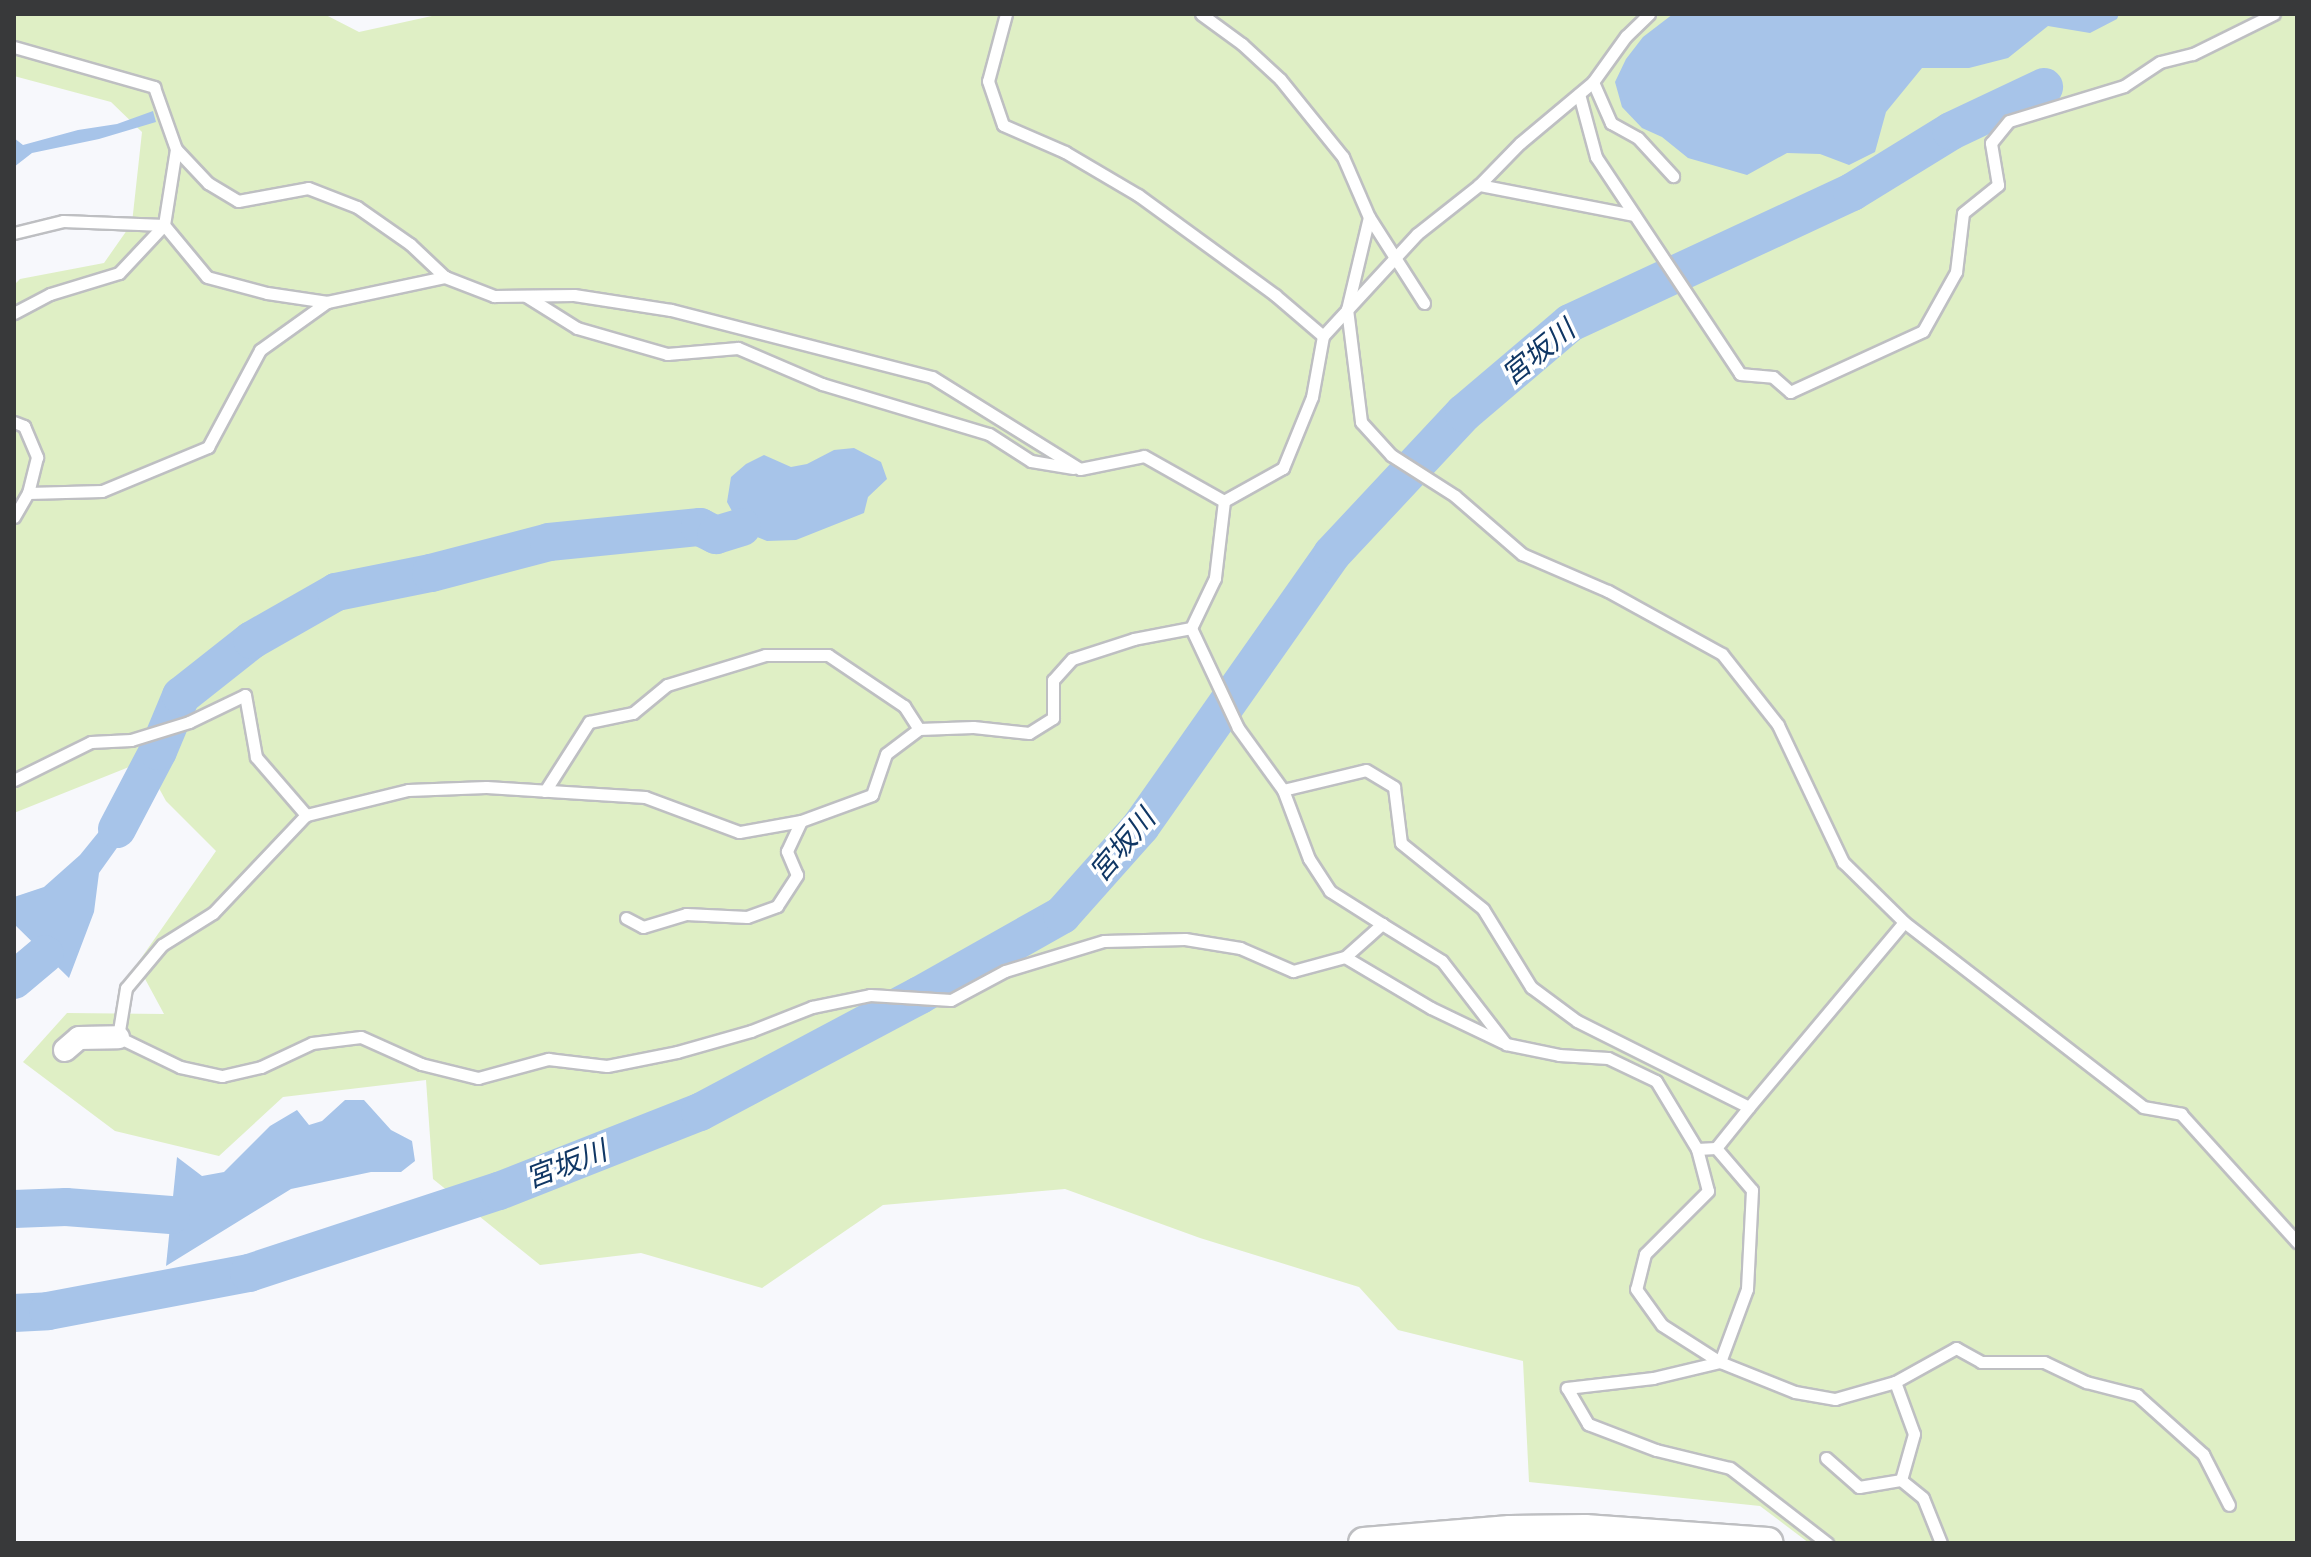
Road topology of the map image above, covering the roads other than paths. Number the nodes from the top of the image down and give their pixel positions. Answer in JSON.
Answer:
{"nodes":[{"id":1,"x":1006,"y":14,"type":"edge"},
{"id":2,"x":1201,"y":14,"type":"edge"},
{"id":3,"x":1649,"y":14,"type":"edge"},
{"id":4,"x":2274,"y":14,"type":"edge"},
{"id":5,"x":14,"y":47,"type":"edge"},
{"id":6,"x":1593,"y":82,"type":"junction"},
{"id":7,"x":1579,"y":94,"type":"junction"},
{"id":8,"x":176,"y":149,"type":"junction"},
{"id":9,"x":1673,"y":176,"type":"dead end"},
{"id":10,"x":1479,"y":185,"type":"junction"},
{"id":11,"x":1634,"y":215,"type":"junction"},
{"id":12,"x":1369,"y":217,"type":"junction"},
{"id":13,"x":164,"y":225,"type":"junction"},
{"id":14,"x":14,"y":233,"type":"edge"},
{"id":15,"x":1396,"y":256,"type":"junction"},
{"id":16,"x":445,"y":277,"type":"junction"},
{"id":17,"x":526,"y":296,"type":"junction"},
{"id":18,"x":327,"y":302,"type":"junction"},
{"id":19,"x":1424,"y":303,"type":"dead end"},
{"id":20,"x":1347,"y":309,"type":"junction"},
{"id":21,"x":14,"y":313,"type":"edge"},
{"id":22,"x":1323,"y":336,"type":"junction"},
{"id":23,"x":14,"y":422,"type":"edge"},
{"id":24,"x":1080,"y":469,"type":"junction"},
{"id":25,"x":28,"y":493,"type":"junction"},
{"id":26,"x":1224,"y":501,"type":"junction"},
{"id":27,"x":14,"y":517,"type":"edge"},
{"id":28,"x":1191,"y":628,"type":"junction"},
{"id":29,"x":919,"y":729,"type":"junction"},
{"id":30,"x":14,"y":780,"type":"edge"},
{"id":31,"x":1283,"y":790,"type":"junction"},
{"id":32,"x":545,"y":791,"type":"junction"},
{"id":33,"x":306,"y":815,"type":"junction"},
{"id":34,"x":801,"y":821,"type":"junction"},
{"id":35,"x":626,"y":918,"type":"dead end"},
{"id":36,"x":1904,"y":922,"type":"junction"},
{"id":37,"x":1382,"y":924,"type":"junction"},
{"id":38,"x":1345,"y":957,"type":"junction"},
{"id":39,"x":118,"y":1037,"type":"junction"},
{"id":40,"x":1506,"y":1044,"type":"junction"},
{"id":41,"x":65,"y":1050,"type":"dead end"},
{"id":42,"x":1749,"y":1107,"type":"junction"},
{"id":43,"x":1716,"y":1148,"type":"junction"},
{"id":44,"x":1697,"y":1149,"type":"junction"},
{"id":45,"x":2297,"y":1242,"type":"edge"},
{"id":46,"x":1720,"y":1362,"type":"junction"},
{"id":47,"x":1895,"y":1382,"type":"junction"},
{"id":48,"x":1826,"y":1458,"type":"dead end"},
{"id":49,"x":1901,"y":1480,"type":"junction"},
{"id":50,"x":2229,"y":1505,"type":"dead end"},
{"id":51,"x":1364,"y":1543,"type":"edge"},
{"id":52,"x":1768,"y":1543,"type":"edge"},
{"id":53,"x":1827,"y":1543,"type":"edge"},
{"id":54,"x":1941,"y":1543,"type":"edge"}],
"edges":[{"from":1,"to":22,"type":"lane"},
{"from":2,"to":12,"type":"lane"},
{"from":3,"to":6,"type":"lane"},
{"from":4,"to":11,"type":"lane"},
{"from":5,"to":8,"type":"lane"},
{"from":6,"to":7,"type":"lane"},
{"from":6,"to":9,"type":"lane"},
{"from":7,"to":10,"type":"lane"},
{"from":7,"to":11,"type":"lane"},
{"from":8,"to":13,"type":"lane"},
{"from":8,"to":16,"type":"lane"},
{"from":10,"to":11,"type":"lane"},
{"from":10,"to":15,"type":"lane"},
{"from":12,"to":15,"type":"lane"},
{"from":12,"to":20,"type":"lane"},
{"from":13,"to":14,"type":"lane"},
{"from":13,"to":18,"type":"lane"},
{"from":13,"to":21,"type":"lane"},
{"from":15,"to":19,"type":"lane"},
{"from":15,"to":20,"type":"lane"},
{"from":16,"to":17,"type":"lane"},
{"from":16,"to":18,"type":"lane"},
{"from":17,"to":24,"type":"lane"},
{"from":17,"to":24,"type":"lane"},
{"from":18,"to":25,"type":"lane"},
{"from":20,"to":22,"type":"lane"},
{"from":20,"to":36,"type":"lane"},
{"from":22,"to":26,"type":"lane"},
{"from":23,"to":25,"type":"lane"},
{"from":24,"to":26,"type":"lane"},
{"from":25,"to":27,"type":"lane"},
{"from":26,"to":28,"type":"lane"},
{"from":28,"to":29,"type":"lane"},
{"from":28,"to":31,"type":"lane"},
{"from":29,"to":32,"type":"lane"},
{"from":29,"to":34,"type":"lane"},
{"from":30,"to":33,"type":"lane"},
{"from":31,"to":37,"type":"lane"},
{"from":31,"to":42,"type":"lane"},
{"from":32,"to":33,"type":"lane"},
{"from":32,"to":34,"type":"lane"},
{"from":33,"to":39,"type":"lane"},
{"from":34,"to":35,"type":"lane"},
{"from":36,"to":42,"type":"lane"},
{"from":36,"to":45,"type":"lane"},
{"from":37,"to":38,"type":"lane"},
{"from":37,"to":40,"type":"lane"},
{"from":38,"to":39,"type":"lane"},
{"from":38,"to":40,"type":"lane"},
{"from":39,"to":41,"type":"street"},
{"from":40,"to":44,"type":"lane"},
{"from":42,"to":43,"type":"lane"},
{"from":43,"to":44,"type":"lane"},
{"from":43,"to":46,"type":"lane"},
{"from":44,"to":46,"type":"lane"},
{"from":46,"to":47,"type":"lane"},
{"from":46,"to":53,"type":"lane"},
{"from":47,"to":49,"type":"lane"},
{"from":47,"to":50,"type":"lane"},
{"from":48,"to":49,"type":"lane"},
{"from":49,"to":54,"type":"lane"},
{"from":51,"to":52,"type":"street"}]}
